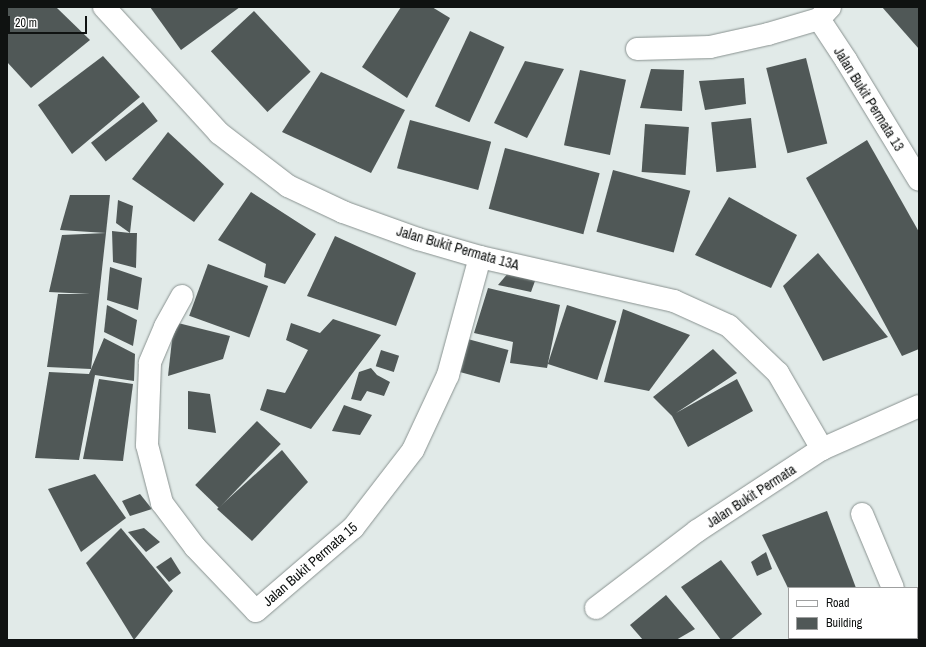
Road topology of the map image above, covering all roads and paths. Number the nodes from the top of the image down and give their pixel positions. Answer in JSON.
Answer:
{"nodes":[{"id":1,"x":104,"y":7,"type":"edge"},
{"id":2,"x":824,"y":13,"type":"edge"},
{"id":3,"x":637,"y":49,"type":"dead end"},
{"id":4,"x":919,"y":180,"type":"edge"},
{"id":5,"x":480,"y":257,"type":"junction"},
{"id":6,"x":182,"y":296,"type":"dead end"},
{"id":7,"x":919,"y":406,"type":"edge"},
{"id":8,"x":822,"y":449,"type":"junction"},
{"id":9,"x":862,"y":514,"type":"dead end"},
{"id":10,"x":894,"y":587,"type":"edge"},
{"id":11,"x":596,"y":608,"type":"dead end"}],
"edges":[{"from":1,"to":5,"type":"street","name":"Jalan Bukit Permata 13A"},
{"from":2,"to":3,"type":"street"},
{"from":2,"to":4,"type":"street","name":"Jalan Bukit Permata 13"},
{"from":5,"to":6,"type":"street","name":"Jalan Bukit Permata 15"},
{"from":5,"to":8,"type":"street","name":"Jalan Bukit Permata 13A"},
{"from":7,"to":8,"type":"street","name":"Jalan Bukit Permata"},
{"from":8,"to":11,"type":"street","name":"Jalan Bukit Permata"},
{"from":9,"to":10,"type":"street"}]}
